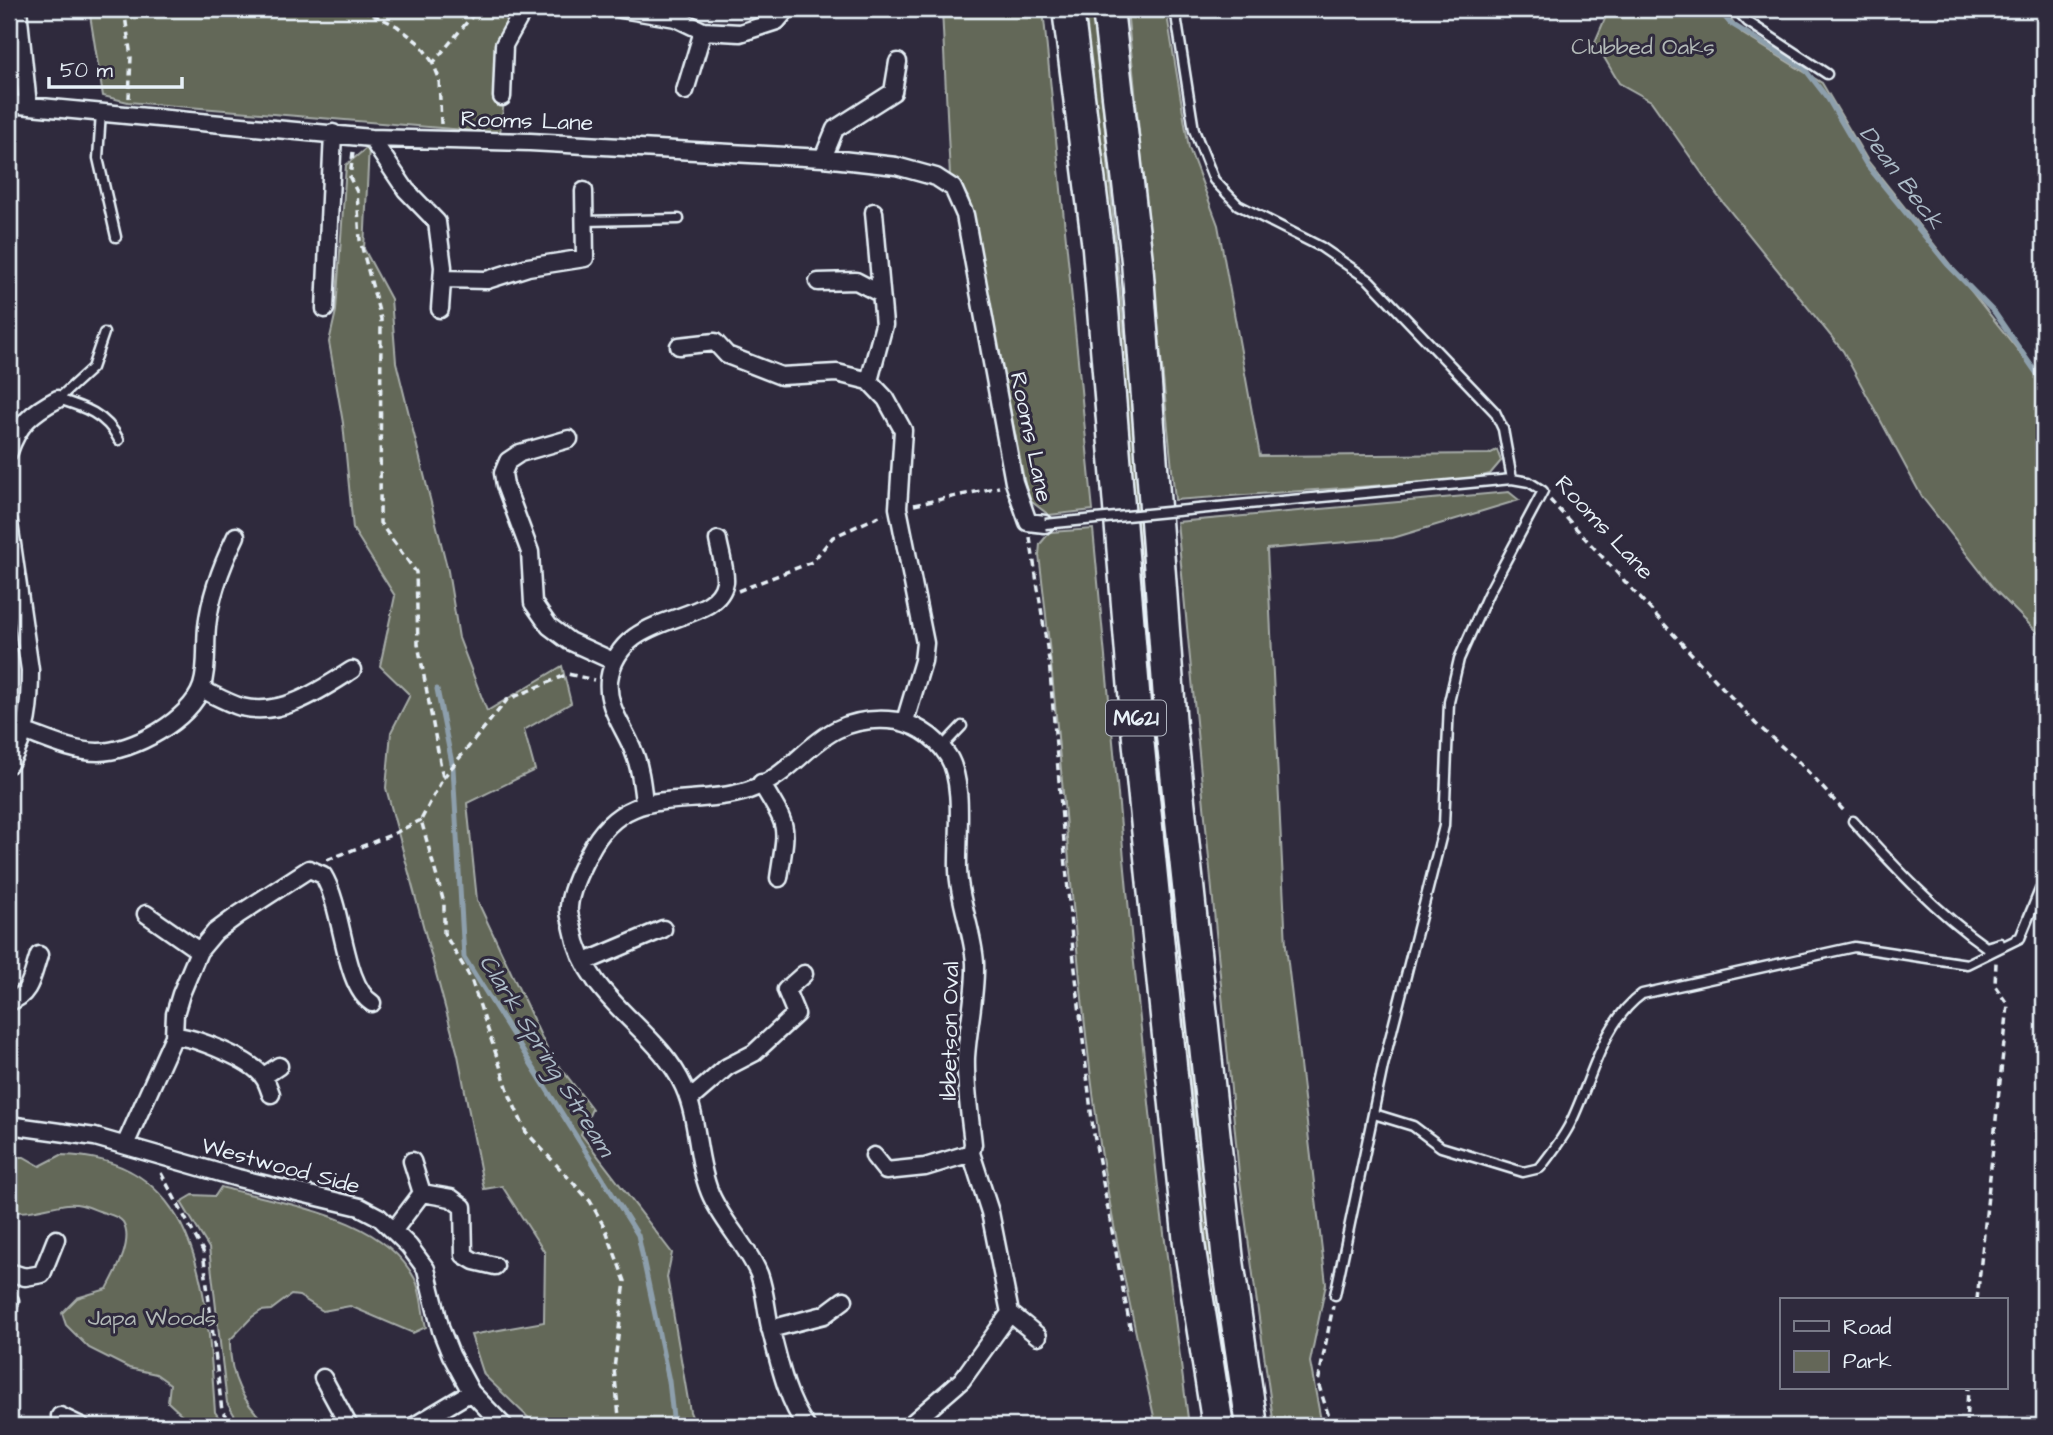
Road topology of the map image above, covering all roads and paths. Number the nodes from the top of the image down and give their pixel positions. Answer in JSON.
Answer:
{"nodes":[{"id":1,"x":18,"y":9,"type":"edge"},
{"id":2,"x":124,"y":9,"type":"edge"},
{"id":3,"x":362,"y":9,"type":"edge"},
{"id":4,"x":478,"y":9,"type":"edge"},
{"id":5,"x":524,"y":9,"type":"edge"},
{"id":6,"x":621,"y":9,"type":"edge"},
{"id":7,"x":787,"y":9,"type":"edge"},
{"id":8,"x":1068,"y":9,"type":"edge"},
{"id":9,"x":1108,"y":9,"type":"edge"},
{"id":10,"x":1175,"y":9,"type":"edge"},
{"id":11,"x":1735,"y":9,"type":"edge"},
{"id":12,"x":704,"y":32,"type":"junction"},
{"id":13,"x":898,"y":62,"type":"dead end"},
{"id":14,"x":433,"y":63,"type":"junction"},
{"id":15,"x":1827,"y":74,"type":"dead end"},
{"id":16,"x":685,"y":91,"type":"dead end"},
{"id":17,"x":502,"y":97,"type":"dead end"},
{"id":18,"x":9,"y":104,"type":"edge"},
{"id":19,"x":28,"y":105,"type":"junction"},
{"id":20,"x":101,"y":112,"type":"junction"},
{"id":21,"x":126,"y":114,"type":"junction"},
{"id":22,"x":333,"y":134,"type":"junction"},
{"id":23,"x":355,"y":136,"type":"junction"},
{"id":24,"x":372,"y":138,"type":"junction"},
{"id":25,"x":438,"y":139,"type":"junction"},
{"id":26,"x":823,"y":158,"type":"junction"},
{"id":27,"x":584,"y":191,"type":"dead end"},
{"id":28,"x":874,"y":212,"type":"dead end"},
{"id":29,"x":679,"y":219,"type":"dead end"},
{"id":30,"x":584,"y":221,"type":"junction"},
{"id":31,"x":116,"y":237,"type":"dead end"},
{"id":32,"x":443,"y":279,"type":"junction"},
{"id":33,"x":818,"y":282,"type":"dead end"},
{"id":34,"x":879,"y":293,"type":"junction"},
{"id":35,"x":325,"y":309,"type":"dead end"},
{"id":36,"x":440,"y":309,"type":"dead end"},
{"id":37,"x":104,"y":333,"type":"dead end"},
{"id":38,"x":678,"y":346,"type":"dead end"},
{"id":39,"x":869,"y":381,"type":"junction"},
{"id":40,"x":58,"y":399,"type":"junction"},
{"id":41,"x":569,"y":439,"type":"dead end"},
{"id":42,"x":119,"y":440,"type":"dead end"},
{"id":43,"x":9,"y":450,"type":"edge"},
{"id":44,"x":1512,"y":479,"type":"junction"},
{"id":45,"x":1014,"y":482,"type":"junction"},
{"id":46,"x":1543,"y":492,"type":"junction"},
{"id":47,"x":898,"y":508,"type":"junction"},
{"id":48,"x":1028,"y":522,"type":"junction"},
{"id":49,"x":9,"y":523,"type":"edge"},
{"id":50,"x":1045,"y":524,"type":"joint"},
{"id":51,"x":236,"y":536,"type":"dead end"},
{"id":52,"x":718,"y":540,"type":"dead end"},
{"id":53,"x":12,"y":570,"type":"edge"},
{"id":54,"x":729,"y":591,"type":"junction"},
{"id":55,"x":614,"y":662,"type":"junction"},
{"id":56,"x":352,"y":670,"type":"dead end"},
{"id":57,"x":609,"y":683,"type":"junction"},
{"id":58,"x":201,"y":689,"type":"junction"},
{"id":59,"x":905,"y":721,"type":"junction"},
{"id":60,"x":962,"y":726,"type":"dead end"},
{"id":61,"x":26,"y":732,"type":"junction"},
{"id":62,"x":941,"y":748,"type":"junction"},
{"id":63,"x":9,"y":764,"type":"edge"},
{"id":64,"x":443,"y":778,"type":"junction"},
{"id":65,"x":761,"y":783,"type":"junction"},
{"id":66,"x":644,"y":802,"type":"junction"},
{"id":67,"x":421,"y":820,"type":"junction"},
{"id":68,"x":1853,"y":821,"type":"joint"},
{"id":69,"x":304,"y":872,"type":"junction"},
{"id":70,"x":779,"y":878,"type":"dead end"},
{"id":71,"x":2044,"y":880,"type":"edge"},
{"id":72,"x":146,"y":914,"type":"dead end"},
{"id":73,"x":663,"y":929,"type":"dead end"},
{"id":74,"x":2020,"y":938,"type":"junction"},
{"id":75,"x":1996,"y":949,"type":"junction"},
{"id":76,"x":200,"y":951,"type":"junction"},
{"id":77,"x":39,"y":955,"type":"dead end"},
{"id":78,"x":585,"y":962,"type":"junction"},
{"id":79,"x":804,"y":974,"type":"dead end"},
{"id":80,"x":9,"y":1002,"type":"edge"},
{"id":81,"x":372,"y":1003,"type":"dead end"},
{"id":82,"x":174,"y":1036,"type":"junction"},
{"id":83,"x":279,"y":1066,"type":"dead end"},
{"id":84,"x":264,"y":1076,"type":"junction"},
{"id":85,"x":271,"y":1094,"type":"dead end"},
{"id":86,"x":688,"y":1100,"type":"junction"},
{"id":87,"x":1374,"y":1114,"type":"junction"},
{"id":88,"x":9,"y":1125,"type":"edge"},
{"id":89,"x":125,"y":1145,"type":"junction"},
{"id":90,"x":150,"y":1152,"type":"junction"},
{"id":91,"x":971,"y":1153,"type":"junction"},
{"id":92,"x":874,"y":1156,"type":"dead end"},
{"id":93,"x":412,"y":1161,"type":"dead end"},
{"id":94,"x":422,"y":1193,"type":"junction"},
{"id":95,"x":394,"y":1230,"type":"junction"},
{"id":96,"x":56,"y":1239,"type":"dead end"},
{"id":97,"x":495,"y":1266,"type":"dead end"},
{"id":98,"x":9,"y":1272,"type":"edge"},
{"id":99,"x":1335,"y":1295,"type":"joint"},
{"id":100,"x":1977,"y":1298,"type":"edge"},
{"id":101,"x":844,"y":1300,"type":"dead end"},
{"id":102,"x":1010,"y":1312,"type":"junction"},
{"id":103,"x":770,"y":1329,"type":"junction"},
{"id":104,"x":1131,"y":1332,"type":"dead end"},
{"id":105,"x":1038,"y":1336,"type":"dead end"},
{"id":106,"x":323,"y":1378,"type":"dead end"},
{"id":107,"x":1968,"y":1390,"type":"edge"},
{"id":108,"x":471,"y":1392,"type":"junction"},
{"id":109,"x":60,"y":1416,"type":"dead end"},
{"id":110,"x":81,"y":1426,"type":"edge"},
{"id":111,"x":233,"y":1426,"type":"edge"},
{"id":112,"x":349,"y":1426,"type":"edge"},
{"id":113,"x":414,"y":1426,"type":"edge"},
{"id":114,"x":505,"y":1426,"type":"edge"},
{"id":115,"x":620,"y":1426,"type":"edge"},
{"id":116,"x":806,"y":1426,"type":"edge"},
{"id":117,"x":909,"y":1426,"type":"edge"},
{"id":118,"x":1218,"y":1426,"type":"edge"},
{"id":119,"x":1252,"y":1426,"type":"edge"},
{"id":120,"x":1332,"y":1426,"type":"edge"},
{"id":121,"x":1966,"y":1426,"type":"edge"}],
"edges":[{"from":1,"to":19,"type":"street"},
{"from":2,"to":21,"type":"path"},
{"from":3,"to":14,"type":"path"},
{"from":4,"to":14,"type":"path"},
{"from":5,"to":17,"type":"street"},
{"from":6,"to":12,"type":"street"},
{"from":7,"to":12,"type":"street"},
{"from":8,"to":118,"type":"highway","number":"M621"},
{"from":9,"to":119,"type":"highway","number":"M621"},
{"from":10,"to":44,"type":"lane"},
{"from":11,"to":15,"type":"lane"},
{"from":12,"to":16,"type":"street"},
{"from":13,"to":26,"type":"street"},
{"from":14,"to":25,"type":"path"},
{"from":18,"to":19,"type":"street","name":"Rooms Lane"},
{"from":19,"to":20,"type":"street","name":"Rooms Lane"},
{"from":20,"to":21,"type":"street","name":"Rooms Lane"},
{"from":20,"to":31,"type":"lane"},
{"from":21,"to":22,"type":"street","name":"Rooms Lane"},
{"from":22,"to":23,"type":"street","name":"Rooms Lane"},
{"from":22,"to":35,"type":"street"},
{"from":23,"to":24,"type":"street","name":"Rooms Lane"},
{"from":23,"to":64,"type":"path"},
{"from":24,"to":25,"type":"street","name":"Rooms Lane"},
{"from":24,"to":32,"type":"street"},
{"from":25,"to":26,"type":"street","name":"Rooms Lane"},
{"from":26,"to":45,"type":"street","name":"Rooms Lane"},
{"from":27,"to":30,"type":"street"},
{"from":28,"to":34,"type":"street"},
{"from":29,"to":30,"type":"lane"},
{"from":30,"to":32,"type":"street"},
{"from":32,"to":36,"type":"street"},
{"from":33,"to":34,"type":"street"},
{"from":34,"to":39,"type":"street"},
{"from":37,"to":40,"type":"lane"},
{"from":38,"to":39,"type":"street"},
{"from":39,"to":47,"type":"street"},
{"from":40,"to":42,"type":"lane"},
{"from":40,"to":43,"type":"street"},
{"from":41,"to":55,"type":"street"},
{"from":44,"to":46,"type":"lane","name":"Rooms Lane"},
{"from":44,"to":50,"type":"lane","name":"Rooms Lane","bridge":true},
{"from":45,"to":47,"type":"path"},
{"from":45,"to":48,"type":"street","name":"Rooms Lane"},
{"from":46,"to":68,"type":"path","name":"Rooms Lane"},
{"from":46,"to":87,"type":"lane"},
{"from":47,"to":54,"type":"path"},
{"from":47,"to":59,"type":"street"},
{"from":48,"to":50,"type":"street","name":"Rooms Lane"},
{"from":48,"to":104,"type":"path"},
{"from":49,"to":53,"type":"street"},
{"from":51,"to":58,"type":"street"},
{"from":52,"to":54,"type":"street"},
{"from":53,"to":61,"type":"street"},
{"from":54,"to":55,"type":"street"},
{"from":55,"to":57,"type":"street"},
{"from":56,"to":58,"type":"street"},
{"from":57,"to":64,"type":"path"},
{"from":57,"to":66,"type":"street"},
{"from":58,"to":61,"type":"street"},
{"from":59,"to":62,"type":"street","name":"Ibbetson Oval"},
{"from":59,"to":65,"type":"street"},
{"from":60,"to":62,"type":"lane"},
{"from":61,"to":63,"type":"street"},
{"from":62,"to":91,"type":"street","name":"Ibbetson Oval"},
{"from":64,"to":67,"type":"path"},
{"from":65,"to":66,"type":"street"},
{"from":65,"to":70,"type":"street"},
{"from":66,"to":78,"type":"street"},
{"from":67,"to":69,"type":"path"},
{"from":67,"to":115,"type":"path"},
{"from":68,"to":74,"type":"lane"},
{"from":69,"to":76,"type":"street"},
{"from":69,"to":81,"type":"street"},
{"from":71,"to":74,"type":"lane"},
{"from":72,"to":76,"type":"street"},
{"from":73,"to":78,"type":"street"},
{"from":74,"to":75,"type":"lane"},
{"from":75,"to":87,"type":"lane"},
{"from":75,"to":100,"type":"path"},
{"from":76,"to":82,"type":"street"},
{"from":77,"to":80,"type":"street"},
{"from":78,"to":86,"type":"street"},
{"from":79,"to":86,"type":"street"},
{"from":82,"to":84,"type":"street"},
{"from":82,"to":89,"type":"street"},
{"from":83,"to":84,"type":"street"},
{"from":84,"to":85,"type":"street"},
{"from":86,"to":103,"type":"street"},
{"from":87,"to":99,"type":"lane"},
{"from":88,"to":89,"type":"street","name":"Westwood Side"},
{"from":89,"to":90,"type":"street","name":"Westwood Side"},
{"from":90,"to":95,"type":"street","name":"Westwood Side"},
{"from":90,"to":111,"type":"path"},
{"from":91,"to":92,"type":"street"},
{"from":91,"to":102,"type":"street","name":"Ibbetson Oval"},
{"from":93,"to":94,"type":"street"},
{"from":94,"to":95,"type":"street"},
{"from":94,"to":97,"type":"street"},
{"from":95,"to":108,"type":"street","name":"Westwood Side"},
{"from":96,"to":98,"type":"street"},
{"from":99,"to":120,"type":"path"},
{"from":101,"to":103,"type":"street"},
{"from":102,"to":105,"type":"street"},
{"from":102,"to":117,"type":"street"},
{"from":103,"to":116,"type":"street"},
{"from":106,"to":112,"type":"street"},
{"from":107,"to":121,"type":"path"},
{"from":108,"to":113,"type":"street"},
{"from":108,"to":114,"type":"street","name":"Westwood Side"},
{"from":109,"to":110,"type":"street"}]}
